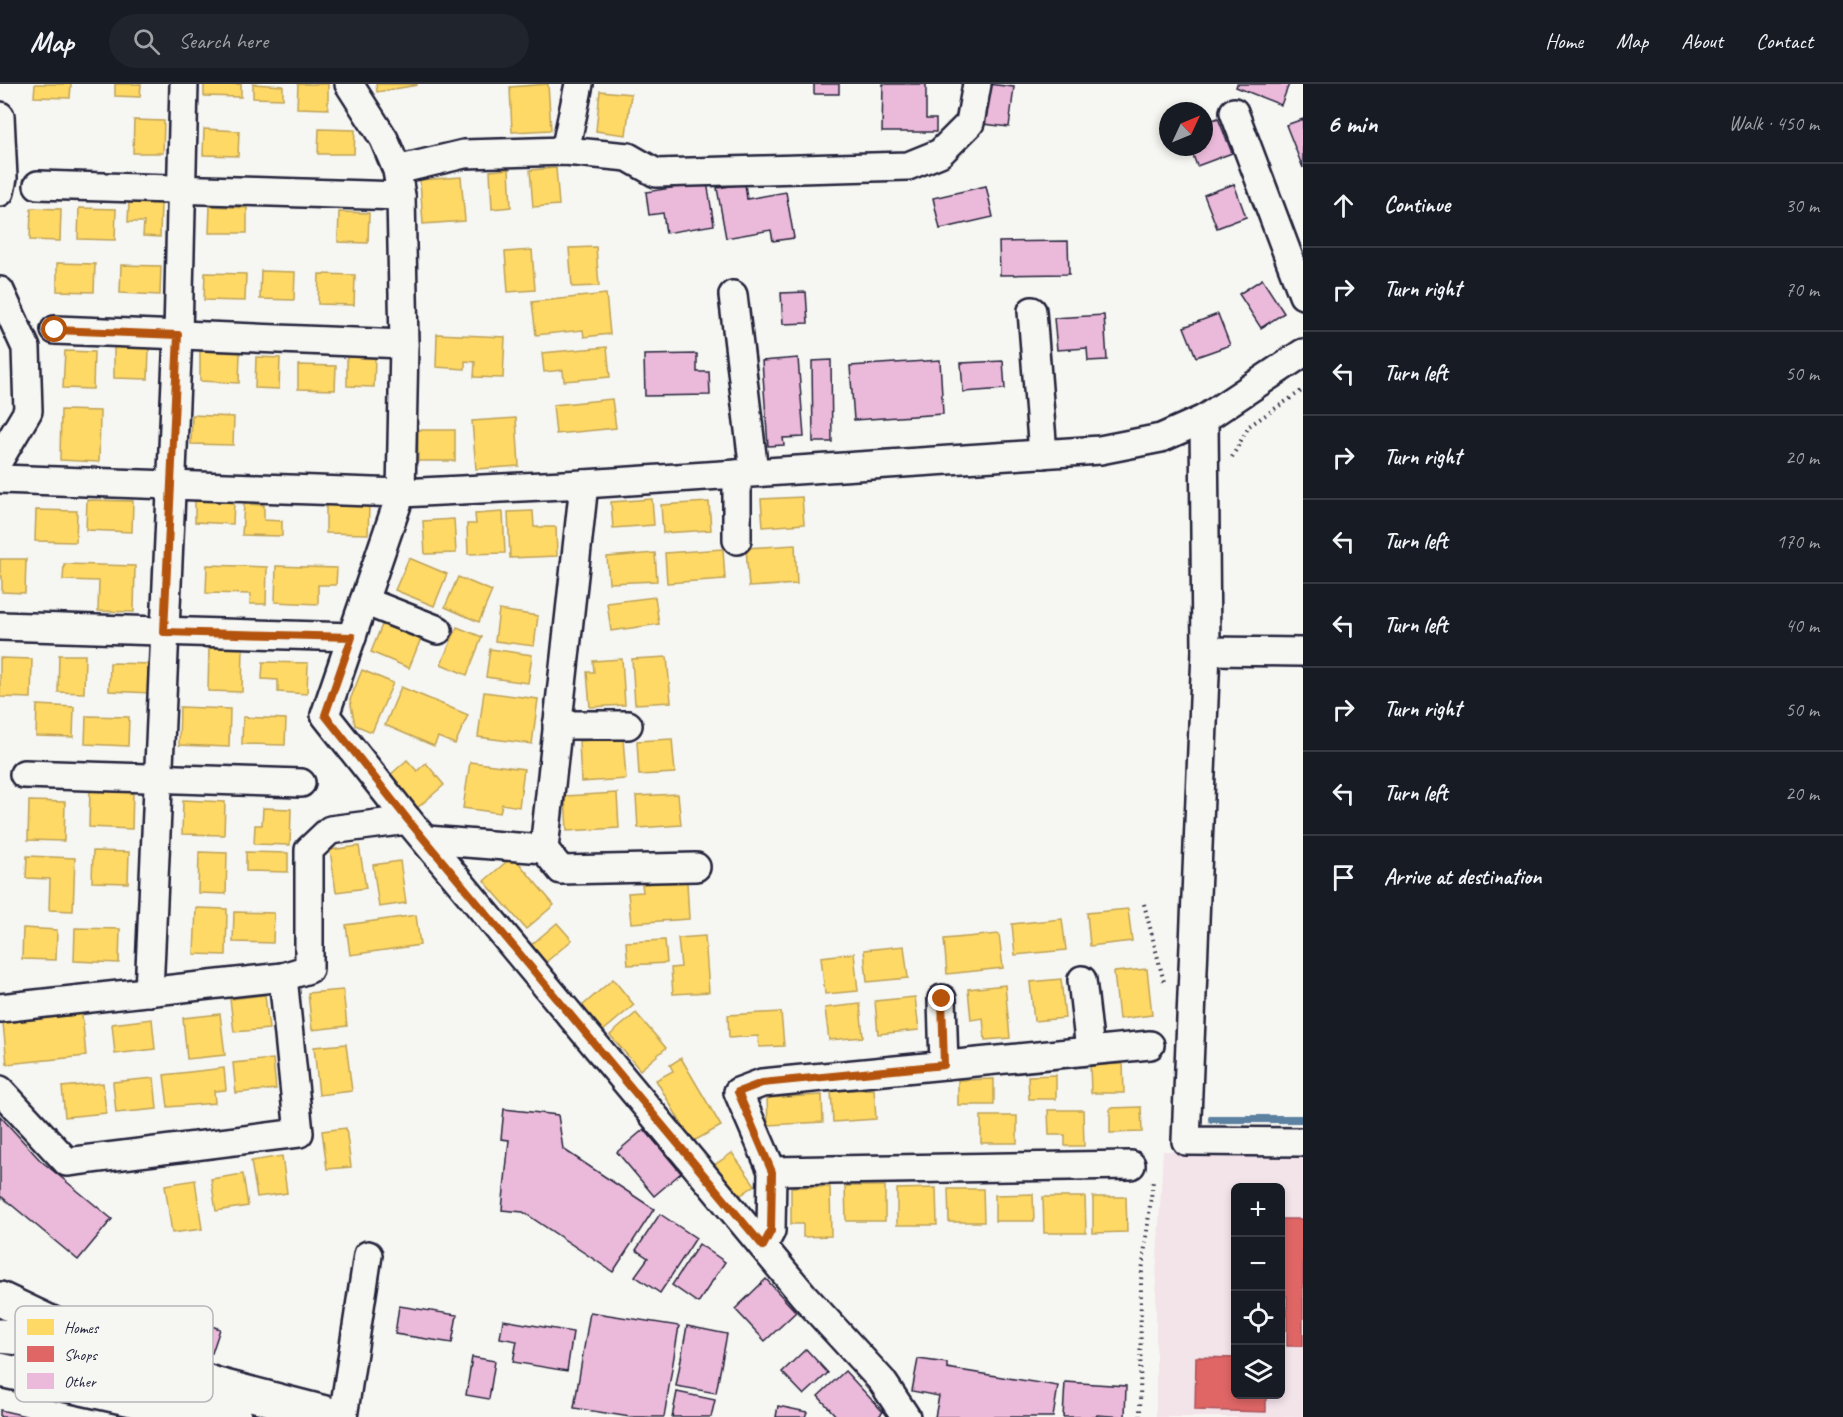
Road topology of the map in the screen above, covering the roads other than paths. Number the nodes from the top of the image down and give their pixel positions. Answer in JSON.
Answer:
{"nodes":[{"id":1,"x":184,"y":84,"type":"edge"},
{"id":2,"x":350,"y":84,"type":"edge"},
{"id":3,"x":579,"y":84,"type":"edge"},
{"id":4,"x":977,"y":84,"type":"edge"},
{"id":5,"x":1233,"y":112,"type":"dead end"},
{"id":6,"x":0,"y":116,"type":"edge"},
{"id":7,"x":0,"y":125,"type":"edge"},
{"id":8,"x":565,"y":151,"type":"junction"},
{"id":9,"x":399,"y":183,"type":"junction"},
{"id":10,"x":38,"y":185,"type":"dead end"},
{"id":11,"x":182,"y":188,"type":"junction"},
{"id":12,"x":0,"y":192,"type":"edge"},
{"id":13,"x":0,"y":291,"type":"edge"},
{"id":14,"x":733,"y":295,"type":"dead end"},
{"id":15,"x":1303,"y":295,"type":"edge"},
{"id":16,"x":1032,"y":311,"type":"dead end"},
{"id":17,"x":55,"y":330,"type":"dead end"},
{"id":18,"x":178,"y":335,"type":"junction"},
{"id":19,"x":404,"y":344,"type":"junction"},
{"id":20,"x":1303,"y":353,"type":"edge"},
{"id":21,"x":1204,"y":418,"type":"junction"},
{"id":22,"x":1043,"y":454,"type":"junction"},
{"id":23,"x":0,"y":458,"type":"edge"},
{"id":24,"x":746,"y":473,"type":"junction"},
{"id":25,"x":0,"y":479,"type":"edge"},
{"id":26,"x":584,"y":484,"type":"junction"},
{"id":27,"x":170,"y":485,"type":"junction"},
{"id":28,"x":401,"y":493,"type":"junction"},
{"id":29,"x":737,"y":540,"type":"dead end"},
{"id":30,"x":364,"y":601,"type":"junction"},
{"id":31,"x":0,"y":627,"type":"edge"},
{"id":32,"x":438,"y":630,"type":"dead end"},
{"id":33,"x":164,"y":632,"type":"junction"},
{"id":34,"x":352,"y":637,"type":"junction"},
{"id":35,"x":1206,"y":651,"type":"junction"},
{"id":36,"x":1303,"y":652,"type":"edge"},
{"id":37,"x":557,"y":725,"type":"junction"},
{"id":38,"x":628,"y":725,"type":"dead end"},
{"id":39,"x":24,"y":774,"type":"dead end"},
{"id":40,"x":158,"y":778,"type":"junction"},
{"id":41,"x":301,"y":783,"type":"dead end"},
{"id":42,"x":408,"y":820,"type":"junction"},
{"id":43,"x":427,"y":840,"type":"junction"},
{"id":44,"x":544,"y":849,"type":"junction"},
{"id":45,"x":696,"y":867,"type":"dead end"},
{"id":46,"x":283,"y":977,"type":"junction"},
{"id":47,"x":1082,"y":980,"type":"dead end"},
{"id":48,"x":149,"y":992,"type":"junction"},
{"id":49,"x":942,"y":999,"type":"dead end"},
{"id":50,"x":0,"y":1008,"type":"edge"},
{"id":51,"x":1150,"y":1045,"type":"dead end"},
{"id":52,"x":1090,"y":1050,"type":"junction"},
{"id":53,"x":944,"y":1065,"type":"junction"},
{"id":54,"x":0,"y":1090,"type":"edge"},
{"id":55,"x":1303,"y":1142,"type":"edge"},
{"id":56,"x":1142,"y":1171,"type":"road end"},
{"id":57,"x":772,"y":1172,"type":"junction"},
{"id":58,"x":763,"y":1246,"type":"junction"},
{"id":59,"x":368,"y":1255,"type":"dead end"},
{"id":60,"x":0,"y":1299,"type":"edge"},
{"id":61,"x":15,"y":1306,"type":"edge"},
{"id":62,"x":0,"y":1335,"type":"edge"},
{"id":63,"x":15,"y":1337,"type":"edge"},
{"id":64,"x":0,"y":1370,"type":"edge"},
{"id":65,"x":15,"y":1373,"type":"edge"},
{"id":66,"x":213,"y":1384,"type":"edge"},
{"id":67,"x":145,"y":1402,"type":"edge"},
{"id":68,"x":234,"y":1417,"type":"edge"},
{"id":69,"x":341,"y":1417,"type":"edge"},
{"id":70,"x":906,"y":1417,"type":"edge"}],
"edges":[{"from":1,"to":11,"type":"street"},
{"from":2,"to":9,"type":"street"},
{"from":3,"to":8,"type":"street"},
{"from":4,"to":8,"type":"street"},
{"from":5,"to":15,"type":"street"},
{"from":6,"to":7,"type":"street"},
{"from":7,"to":12,"type":"street"},
{"from":8,"to":9,"type":"street"},
{"from":9,"to":11,"type":"street"},
{"from":9,"to":19,"type":"street"},
{"from":10,"to":11,"type":"street"},
{"from":11,"to":18,"type":"street"},
{"from":13,"to":23,"type":"street"},
{"from":14,"to":24,"type":"street"},
{"from":16,"to":22,"type":"street"},
{"from":17,"to":18,"type":"street"},
{"from":18,"to":19,"type":"street"},
{"from":18,"to":27,"type":"street"},
{"from":19,"to":28,"type":"street"},
{"from":20,"to":21,"type":"street"},
{"from":21,"to":22,"type":"street"},
{"from":21,"to":35,"type":"street"},
{"from":22,"to":24,"type":"street"},
{"from":24,"to":26,"type":"street"},
{"from":24,"to":29,"type":"street"},
{"from":25,"to":27,"type":"street"},
{"from":26,"to":28,"type":"street"},
{"from":26,"to":37,"type":"street"},
{"from":27,"to":28,"type":"street"},
{"from":27,"to":33,"type":"street"},
{"from":28,"to":30,"type":"street"},
{"from":30,"to":32,"type":"street"},
{"from":30,"to":34,"type":"street"},
{"from":31,"to":33,"type":"street"},
{"from":33,"to":34,"type":"street"},
{"from":33,"to":40,"type":"street"},
{"from":34,"to":42,"type":"street"},
{"from":35,"to":36,"type":"street"},
{"from":35,"to":55,"type":"street"},
{"from":37,"to":38,"type":"street"},
{"from":37,"to":44,"type":"street"},
{"from":39,"to":40,"type":"street"},
{"from":40,"to":41,"type":"street"},
{"from":40,"to":48,"type":"street"},
{"from":42,"to":43,"type":"street"},
{"from":42,"to":46,"type":"street"},
{"from":43,"to":44,"type":"street"},
{"from":43,"to":58,"type":"street"},
{"from":44,"to":45,"type":"street"},
{"from":46,"to":48,"type":"street"},
{"from":46,"to":54,"type":"street"},
{"from":47,"to":52,"type":"street"},
{"from":48,"to":50,"type":"street"},
{"from":49,"to":53,"type":"street"},
{"from":51,"to":52,"type":"street"},
{"from":52,"to":53,"type":"street"},
{"from":53,"to":57,"type":"street"},
{"from":56,"to":57,"type":"street"},
{"from":57,"to":58,"type":"street"},
{"from":58,"to":70,"type":"street"},
{"from":59,"to":69,"type":"street"},
{"from":60,"to":61,"type":"main road"},
{"from":62,"to":63,"type":"main road"},
{"from":64,"to":65,"type":"main road"},
{"from":66,"to":69,"type":"main road"},
{"from":67,"to":68,"type":"main road"}]}
